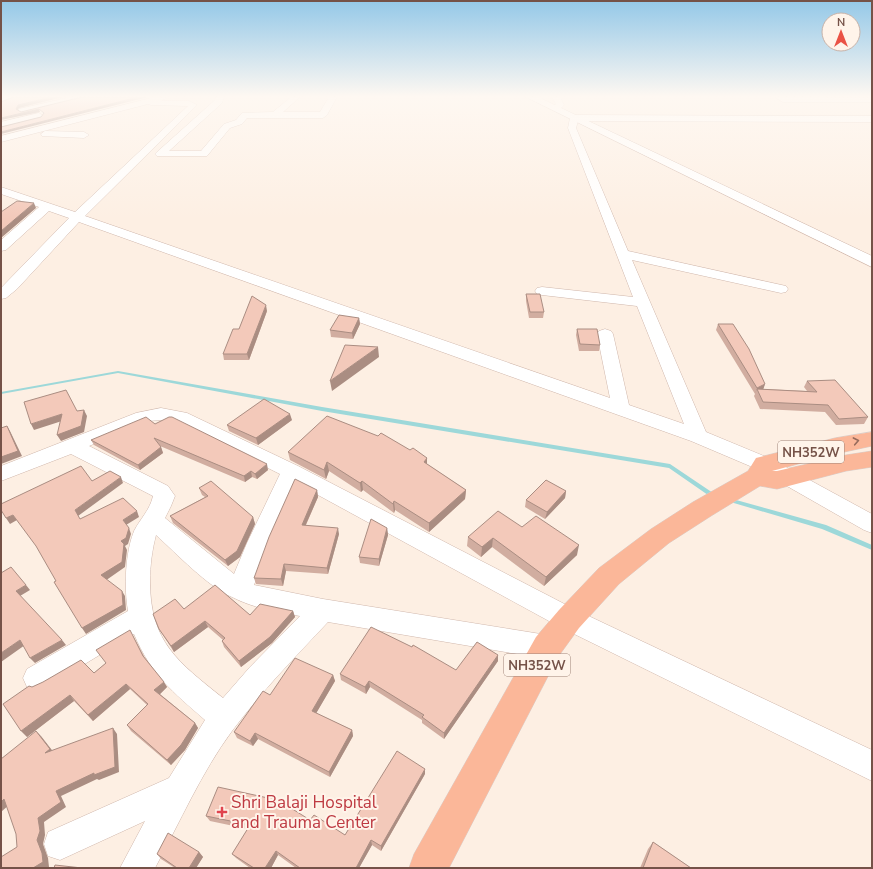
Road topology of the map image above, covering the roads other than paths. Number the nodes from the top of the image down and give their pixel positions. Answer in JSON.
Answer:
{"nodes":[{"id":1,"x":160,"y":138,"type":"edge"},
{"id":2,"x":178,"y":138,"type":"edge"},
{"id":3,"x":218,"y":138,"type":"edge"},
{"id":4,"x":576,"y":138,"type":"edge"},
{"id":5,"x":614,"y":138,"type":"edge"},
{"id":6,"x":632,"y":138,"type":"edge"},
{"id":7,"x":2,"y":191,"type":"edge"},
{"id":8,"x":47,"y":206,"type":"junction"},
{"id":9,"x":77,"y":217,"type":"junction"},
{"id":10,"x":1,"y":247,"type":"edge"},
{"id":11,"x":872,"y":252,"type":"edge"},
{"id":12,"x":622,"y":254,"type":"junction"},
{"id":13,"x":872,"y":262,"type":"edge"},
{"id":14,"x":781,"y":289,"type":"dead end"},
{"id":15,"x":542,"y":291,"type":"dead end"},
{"id":16,"x":1,"y":295,"type":"edge"},
{"id":17,"x":642,"y":302,"type":"junction"},
{"id":18,"x":605,"y":334,"type":"dead end"},
{"id":19,"x":621,"y":409,"type":"junction"},
{"id":20,"x":698,"y":436,"type":"junction"},
{"id":21,"x":872,"y":438,"type":"edge"},
{"id":22,"x":72,"y":446,"type":"junction"},
{"id":23,"x":872,"y":459,"type":"edge"},
{"id":24,"x":291,"y":471,"type":"junction"},
{"id":25,"x":1,"y":474,"type":"edge"},
{"id":26,"x":754,"y":476,"type":"junction"},
{"id":27,"x":789,"y":477,"type":"junction"},
{"id":28,"x":152,"y":519,"type":"junction"},
{"id":29,"x":872,"y":524,"type":"edge"},
{"id":30,"x":240,"y":590,"type":"junction"},
{"id":31,"x":323,"y":610,"type":"junction"},
{"id":32,"x":141,"y":617,"type":"junction"},
{"id":33,"x":569,"y":619,"type":"junction"},
{"id":34,"x":547,"y":647,"type":"junction"},
{"id":35,"x":37,"y":678,"type":"dead end"},
{"id":36,"x":225,"y":718,"type":"junction"},
{"id":37,"x":872,"y":766,"type":"edge"},
{"id":38,"x":181,"y":788,"type":"junction"},
{"id":39,"x":60,"y":844,"type":"dead end"},
{"id":40,"x":137,"y":868,"type":"edge"},
{"id":41,"x":428,"y":868,"type":"edge"}],
"edges":[{"from":1,"to":9,"type":"street"},
{"from":2,"to":3,"type":"street"},
{"from":4,"to":12,"type":"street"},
{"from":5,"to":13,"type":"street"},
{"from":6,"to":11,"type":"street"},
{"from":7,"to":8,"type":"street"},
{"from":8,"to":9,"type":"street"},
{"from":8,"to":10,"type":"street"},
{"from":9,"to":16,"type":"street"},
{"from":9,"to":19,"type":"street"},
{"from":12,"to":14,"type":"street"},
{"from":12,"to":17,"type":"street"},
{"from":15,"to":17,"type":"street"},
{"from":17,"to":20,"type":"street"},
{"from":18,"to":19,"type":"street"},
{"from":19,"to":20,"type":"street"},
{"from":20,"to":26,"type":"street"},
{"from":26,"to":21,"type":"highway","number":"NH352W","one_way":true},
{"from":22,"to":24,"type":"street"},
{"from":22,"to":25,"type":"street"},
{"from":22,"to":28,"type":"street"},
{"from":23,"to":27,"type":"highway","number":"NH352W"},
{"from":24,"to":30,"type":"street"},
{"from":24,"to":33,"type":"street"},
{"from":26,"to":27,"type":"highway","number":"NH352W"},
{"from":26,"to":33,"type":"highway","number":"NH352W"},
{"from":27,"to":29,"type":"street"},
{"from":28,"to":30,"type":"street"},
{"from":28,"to":32,"type":"street"},
{"from":30,"to":31,"type":"street"},
{"from":31,"to":34,"type":"street"},
{"from":31,"to":36,"type":"street"},
{"from":32,"to":35,"type":"street"},
{"from":32,"to":36,"type":"street"},
{"from":33,"to":34,"type":"highway","number":"NH352W"},
{"from":33,"to":37,"type":"street"},
{"from":34,"to":41,"type":"highway","number":"NH352W"},
{"from":36,"to":38,"type":"street"},
{"from":38,"to":39,"type":"street"},
{"from":38,"to":40,"type":"street"}]}
